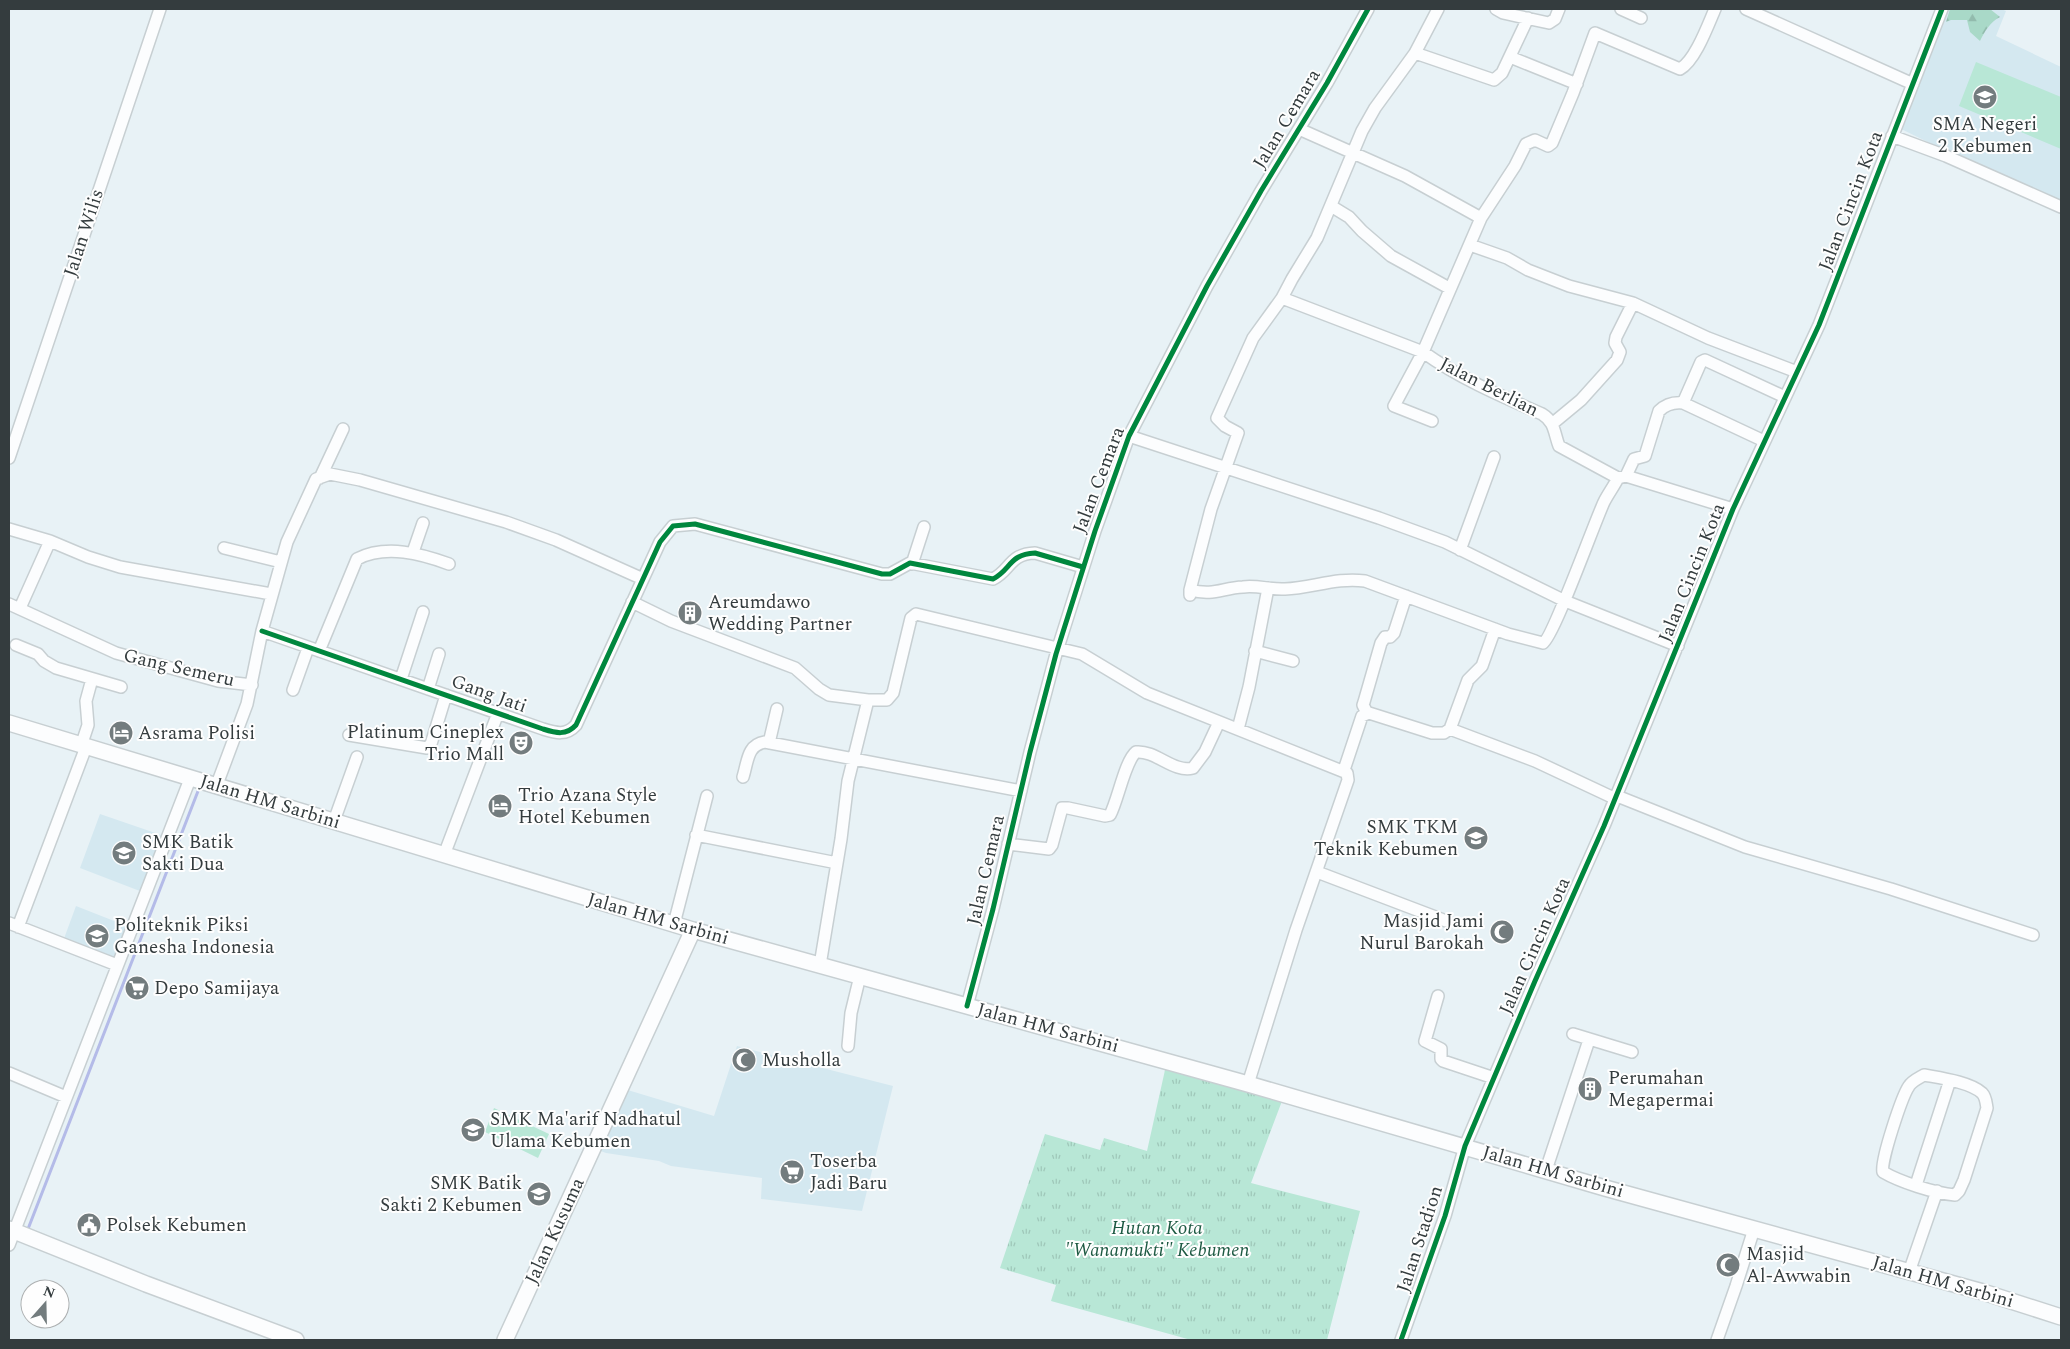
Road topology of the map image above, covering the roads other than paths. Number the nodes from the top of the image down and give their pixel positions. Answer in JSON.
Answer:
{"nodes":[{"id":1,"x":160,"y":9,"type":"edge"},
{"id":2,"x":1368,"y":9,"type":"edge"},
{"id":3,"x":1438,"y":9,"type":"edge"},
{"id":4,"x":1559,"y":9,"type":"edge"},
{"id":5,"x":1621,"y":9,"type":"edge"},
{"id":6,"x":1715,"y":9,"type":"edge"},
{"id":7,"x":1746,"y":9,"type":"edge"},
{"id":8,"x":1942,"y":9,"type":"edge"},
{"id":9,"x":1502,"y":10,"type":"edge"},
{"id":10,"x":1773,"y":14,"type":"edge"},
{"id":11,"x":1528,"y":18,"type":"junction"},
{"id":12,"x":1641,"y":18,"type":"dead end"},
{"id":13,"x":1415,"y":53,"type":"junction"},
{"id":14,"x":1510,"y":57,"type":"junction"},
{"id":15,"x":1577,"y":84,"type":"junction"},
{"id":16,"x":1913,"y":84,"type":"junction"},
{"id":17,"x":1299,"y":129,"type":"junction"},
{"id":18,"x":1892,"y":136,"type":"junction"},
{"id":19,"x":1354,"y":152,"type":"junction"},
{"id":20,"x":1331,"y":206,"type":"junction"},
{"id":21,"x":2061,"y":208,"type":"edge"},
{"id":22,"x":1481,"y":218,"type":"junction"},
{"id":23,"x":1470,"y":245,"type":"junction"},
{"id":24,"x":1449,"y":288,"type":"junction"},
{"id":25,"x":1282,"y":298,"type":"junction"},
{"id":26,"x":1633,"y":302,"type":"junction"},
{"id":27,"x":1423,"y":352,"type":"junction"},
{"id":28,"x":1797,"y":372,"type":"junction"},
{"id":29,"x":1785,"y":397,"type":"junction"},
{"id":30,"x":1683,"y":403,"type":"junction"},
{"id":31,"x":1432,"y":421,"type":"dead end"},
{"id":32,"x":1552,"y":424,"type":"junction"},
{"id":33,"x":343,"y":430,"type":"dead end"},
{"id":34,"x":1129,"y":436,"type":"junction"},
{"id":35,"x":1764,"y":441,"type":"junction"},
{"id":36,"x":1494,"y":457,"type":"dead end"},
{"id":37,"x":9,"y":458,"type":"edge"},
{"id":38,"x":1226,"y":468,"type":"junction"},
{"id":39,"x":1622,"y":477,"type":"junction"},
{"id":40,"x":320,"y":478,"type":"junction"},
{"id":41,"x":1733,"y":509,"type":"junction"},
{"id":42,"x":423,"y":523,"type":"dead end"},
{"id":43,"x":924,"y":527,"type":"dead end"},
{"id":44,"x":9,"y":529,"type":"edge"},
{"id":45,"x":50,"y":541,"type":"junction"},
{"id":46,"x":224,"y":548,"type":"dead end"},
{"id":47,"x":1460,"y":550,"type":"junction"},
{"id":48,"x":413,"y":552,"type":"junction"},
{"id":49,"x":281,"y":562,"type":"junction"},
{"id":50,"x":449,"y":564,"type":"dead end"},
{"id":51,"x":912,"y":564,"type":"junction"},
{"id":52,"x":1083,"y":567,"type":"junction"},
{"id":53,"x":643,"y":579,"type":"junction"},
{"id":54,"x":1268,"y":588,"type":"junction"},
{"id":55,"x":271,"y":594,"type":"junction"},
{"id":56,"x":1406,"y":596,"type":"junction"},
{"id":57,"x":1565,"y":601,"type":"junction"},
{"id":58,"x":632,"y":602,"type":"junction"},
{"id":59,"x":14,"y":606,"type":"edge"},
{"id":60,"x":423,"y":612,"type":"dead end"},
{"id":61,"x":1495,"y":629,"type":"junction"},
{"id":62,"x":262,"y":631,"type":"junction"},
{"id":63,"x":16,"y":645,"type":"dead end"},
{"id":64,"x":1678,"y":646,"type":"junction"},
{"id":65,"x":1059,"y":647,"type":"junction"},
{"id":66,"x":314,"y":649,"type":"junction"},
{"id":67,"x":1255,"y":651,"type":"junction"},
{"id":68,"x":439,"y":654,"type":"dead end"},
{"id":69,"x":1293,"y":661,"type":"dead end"},
{"id":70,"x":401,"y":679,"type":"junction"},
{"id":71,"x":92,"y":680,"type":"junction"},
{"id":72,"x":252,"y":685,"type":"junction"},
{"id":73,"x":121,"y":687,"type":"dead end"},
{"id":74,"x":428,"y":689,"type":"junction"},
{"id":75,"x":293,"y":690,"type":"dead end"},
{"id":76,"x":446,"y":696,"type":"junction"},
{"id":77,"x":868,"y":700,"type":"junction"},
{"id":78,"x":777,"y":709,"type":"dead end"},
{"id":79,"x":498,"y":713,"type":"junction"},
{"id":80,"x":1367,"y":713,"type":"junction"},
{"id":81,"x":1218,"y":722,"type":"junction"},
{"id":82,"x":9,"y":723,"type":"edge"},
{"id":83,"x":1238,"y":729,"type":"junction"},
{"id":84,"x":1450,"y":729,"type":"junction"},
{"id":85,"x":349,"y":735,"type":"dead end"},
{"id":86,"x":770,"y":743,"type":"junction"},
{"id":87,"x":83,"y":745,"type":"junction"},
{"id":88,"x":356,"y":757,"type":"dead end"},
{"id":89,"x":852,"y":760,"type":"junction"},
{"id":90,"x":1344,"y":770,"type":"junction"},
{"id":91,"x":743,"y":777,"type":"dead end"},
{"id":92,"x":203,"y":782,"type":"junction"},
{"id":93,"x":1021,"y":791,"type":"junction"},
{"id":94,"x":707,"y":796,"type":"dead end"},
{"id":95,"x":1617,"y":797,"type":"junction"},
{"id":96,"x":334,"y":821,"type":"junction"},
{"id":97,"x":696,"y":835,"type":"junction"},
{"id":98,"x":1008,"y":844,"type":"junction"},
{"id":99,"x":444,"y":855,"type":"junction"},
{"id":100,"x":837,"y":863,"type":"junction"},
{"id":101,"x":1317,"y":872,"type":"junction"},
{"id":102,"x":1446,"y":920,"type":"dead end"},
{"id":103,"x":674,"y":924,"type":"junction"},
{"id":104,"x":14,"y":925,"type":"edge"},
{"id":105,"x":693,"y":930,"type":"junction"},
{"id":106,"x":2033,"y":935,"type":"dead end"},
{"id":107,"x":820,"y":965,"type":"junction"},
{"id":108,"x":117,"y":966,"type":"junction"},
{"id":109,"x":860,"y":976,"type":"junction"},
{"id":110,"x":1438,"y":996,"type":"dead end"},
{"id":111,"x":968,"y":1006,"type":"junction"},
{"id":112,"x":1573,"y":1034,"type":"dead end"},
{"id":113,"x":1589,"y":1040,"type":"junction"},
{"id":114,"x":848,"y":1046,"type":"dead end"},
{"id":115,"x":1632,"y":1052,"type":"dead end"},
{"id":116,"x":9,"y":1073,"type":"edge"},
{"id":117,"x":1494,"y":1078,"type":"junction"},
{"id":118,"x":1950,"y":1080,"type":"junction"},
{"id":119,"x":1248,"y":1084,"type":"junction"},
{"id":120,"x":66,"y":1098,"type":"junction"},
{"id":121,"x":1465,"y":1146,"type":"junction"},
{"id":122,"x":1546,"y":1170,"type":"junction"},
{"id":123,"x":1916,"y":1184,"type":"junction"},
{"id":124,"x":1937,"y":1191,"type":"junction"},
{"id":125,"x":1754,"y":1229,"type":"junction"},
{"id":126,"x":11,"y":1235,"type":"edge"},
{"id":127,"x":1909,"y":1272,"type":"junction"},
{"id":128,"x":2061,"y":1317,"type":"edge"},
{"id":129,"x":296,"y":1340,"type":"edge"},
{"id":130,"x":505,"y":1340,"type":"edge"},
{"id":131,"x":1400,"y":1340,"type":"edge"},
{"id":132,"x":1717,"y":1340,"type":"edge"}],
"edges":[{"from":1,"to":37,"type":"street","name":"Jalan Wilis"},
{"from":2,"to":17,"type":"street","name":"Jalan Cemara"},
{"from":3,"to":13,"type":"street"},
{"from":4,"to":11,"type":"street"},
{"from":5,"to":12,"type":"street"},
{"from":6,"to":15,"type":"street"},
{"from":7,"to":10,"type":"street"},
{"from":8,"to":16,"type":"street","name":"Jalan Cincin Kota"},
{"from":9,"to":11,"type":"street"},
{"from":10,"to":16,"type":"street"},
{"from":11,"to":14,"type":"street"},
{"from":13,"to":14,"type":"street"},
{"from":13,"to":19,"type":"street"},
{"from":14,"to":15,"type":"street"},
{"from":15,"to":22,"type":"street"},
{"from":16,"to":18,"type":"street","name":"Jalan Cincin Kota"},
{"from":17,"to":19,"type":"street"},
{"from":17,"to":34,"type":"street","name":"Jalan Cemara"},
{"from":18,"to":21,"type":"street"},
{"from":18,"to":28,"type":"street","name":"Jalan Cincin Kota"},
{"from":19,"to":20,"type":"street"},
{"from":19,"to":22,"type":"street"},
{"from":20,"to":24,"type":"street"},
{"from":20,"to":25,"type":"street"},
{"from":22,"to":23,"type":"street"},
{"from":23,"to":24,"type":"street"},
{"from":23,"to":26,"type":"street"},
{"from":24,"to":27,"type":"street"},
{"from":25,"to":27,"type":"street","name":"Jalan Berlian"},
{"from":25,"to":38,"type":"street"},
{"from":26,"to":28,"type":"street"},
{"from":26,"to":32,"type":"street"},
{"from":27,"to":31,"type":"street"},
{"from":27,"to":32,"type":"street","name":"Jalan Berlian"},
{"from":28,"to":29,"type":"street","name":"Jalan Cincin Kota"},
{"from":29,"to":30,"type":"street"},
{"from":29,"to":35,"type":"street","name":"Jalan Cincin Kota"},
{"from":30,"to":35,"type":"street"},
{"from":30,"to":39,"type":"street"},
{"from":32,"to":39,"type":"street","name":"Jalan Berlian"},
{"from":33,"to":40,"type":"street"},
{"from":34,"to":38,"type":"street"},
{"from":34,"to":52,"type":"street","name":"Jalan Cemara"},
{"from":35,"to":41,"type":"street","name":"Jalan Cincin Kota"},
{"from":36,"to":47,"type":"street"},
{"from":38,"to":47,"type":"street"},
{"from":38,"to":54,"type":"street"},
{"from":39,"to":41,"type":"street","name":"Jalan Berlian"},
{"from":39,"to":57,"type":"street"},
{"from":40,"to":49,"type":"street"},
{"from":40,"to":53,"type":"street"},
{"from":41,"to":64,"type":"street","name":"Jalan Cincin Kota"},
{"from":42,"to":48,"type":"street"},
{"from":43,"to":51,"type":"street"},
{"from":44,"to":45,"type":"street"},
{"from":45,"to":55,"type":"street"},
{"from":45,"to":59,"type":"street"},
{"from":46,"to":49,"type":"street"},
{"from":47,"to":57,"type":"street"},
{"from":48,"to":50,"type":"street"},
{"from":48,"to":66,"type":"street"},
{"from":49,"to":55,"type":"street"},
{"from":51,"to":52,"type":"street"},
{"from":51,"to":53,"type":"street"},
{"from":52,"to":65,"type":"street","name":"Jalan Cemara"},
{"from":53,"to":58,"type":"street"},
{"from":54,"to":56,"type":"street"},
{"from":54,"to":67,"type":"street"},
{"from":55,"to":62,"type":"street"},
{"from":56,"to":61,"type":"street"},
{"from":56,"to":80,"type":"street"},
{"from":57,"to":61,"type":"street"},
{"from":57,"to":64,"type":"street"},
{"from":58,"to":77,"type":"street"},
{"from":58,"to":79,"type":"street","name":"Gang Jati"},
{"from":59,"to":72,"type":"street","name":"Gang Semeru"},
{"from":60,"to":70,"type":"street"},
{"from":61,"to":84,"type":"street"},
{"from":62,"to":66,"type":"street","name":"Gang Jati"},
{"from":62,"to":72,"type":"street"},
{"from":63,"to":71,"type":"street"},
{"from":64,"to":95,"type":"street","name":"Jalan Cincin Kota"},
{"from":65,"to":77,"type":"street"},
{"from":65,"to":81,"type":"street"},
{"from":65,"to":93,"type":"street","name":"Jalan Cemara"},
{"from":66,"to":70,"type":"street","name":"Gang Jati"},
{"from":66,"to":75,"type":"street"},
{"from":67,"to":69,"type":"street"},
{"from":67,"to":83,"type":"street"},
{"from":68,"to":74,"type":"street"},
{"from":70,"to":74,"type":"street","name":"Gang Jati"},
{"from":71,"to":73,"type":"street"},
{"from":71,"to":87,"type":"street"},
{"from":72,"to":92,"type":"street","name":"Gang Semeru"},
{"from":74,"to":76,"type":"street","name":"Gang Jati"},
{"from":76,"to":79,"type":"street","name":"Gang Jati"},
{"from":76,"to":85,"type":"street"},
{"from":77,"to":89,"type":"street"},
{"from":78,"to":86,"type":"street"},
{"from":79,"to":99,"type":"street"},
{"from":80,"to":84,"type":"street"},
{"from":80,"to":90,"type":"street"},
{"from":81,"to":83,"type":"street"},
{"from":81,"to":98,"type":"street"},
{"from":82,"to":87,"type":"main road","name":"Jalan HM Sarbini"},
{"from":83,"to":90,"type":"street"},
{"from":84,"to":95,"type":"street"},
{"from":86,"to":89,"type":"street"},
{"from":86,"to":91,"type":"street"},
{"from":87,"to":92,"type":"main road","name":"Jalan HM Sarbini"},
{"from":87,"to":104,"type":"street"},
{"from":88,"to":96,"type":"street"},
{"from":89,"to":93,"type":"street"},
{"from":89,"to":100,"type":"street"},
{"from":90,"to":101,"type":"street"},
{"from":92,"to":96,"type":"main road","name":"Jalan HM Sarbini"},
{"from":92,"to":108,"type":"street","name":"Gang Semeru"},
{"from":93,"to":98,"type":"street","name":"Jalan Cemara"},
{"from":94,"to":97,"type":"street"},
{"from":95,"to":106,"type":"street"},
{"from":95,"to":117,"type":"street","name":"Jalan Cincin Kota"},
{"from":96,"to":99,"type":"main road","name":"Jalan HM Sarbini"},
{"from":97,"to":100,"type":"street"},
{"from":97,"to":103,"type":"street"},
{"from":98,"to":111,"type":"street","name":"Jalan Cemara"},
{"from":99,"to":103,"type":"main road","name":"Jalan HM Sarbini"},
{"from":100,"to":107,"type":"street"},
{"from":101,"to":102,"type":"street"},
{"from":101,"to":119,"type":"street"},
{"from":103,"to":105,"type":"main road","name":"Jalan HM Sarbini"},
{"from":104,"to":108,"type":"street"},
{"from":105,"to":107,"type":"main road","name":"Jalan HM Sarbini"},
{"from":105,"to":130,"type":"main road","name":"Jalan Kusuma"},
{"from":107,"to":109,"type":"main road","name":"Jalan HM Sarbini"},
{"from":108,"to":120,"type":"street","name":"Gang Semeru"},
{"from":109,"to":111,"type":"main road","name":"Jalan HM Sarbini"},
{"from":109,"to":114,"type":"street"},
{"from":110,"to":117,"type":"street"},
{"from":111,"to":119,"type":"main road","name":"Jalan HM Sarbini"},
{"from":112,"to":113,"type":"street"},
{"from":113,"to":115,"type":"street"},
{"from":113,"to":122,"type":"street"},
{"from":116,"to":120,"type":"street"},
{"from":117,"to":121,"type":"street","name":"Jalan Cincin Kota"},
{"from":118,"to":123,"type":"street"},
{"from":118,"to":123,"type":"street"},
{"from":118,"to":124,"type":"street"},
{"from":119,"to":121,"type":"main road","name":"Jalan HM Sarbini"},
{"from":120,"to":126,"type":"street","name":"Gang Semeru"},
{"from":121,"to":122,"type":"main road","name":"Jalan HM Sarbini"},
{"from":121,"to":131,"type":"street","name":"Jalan Stadion"},
{"from":122,"to":125,"type":"main road","name":"Jalan HM Sarbini"},
{"from":123,"to":124,"type":"street"},
{"from":124,"to":127,"type":"street"},
{"from":125,"to":127,"type":"main road","name":"Jalan HM Sarbini"},
{"from":125,"to":132,"type":"street"},
{"from":126,"to":129,"type":"main road"},
{"from":127,"to":128,"type":"main road","name":"Jalan HM Sarbini"}]}
